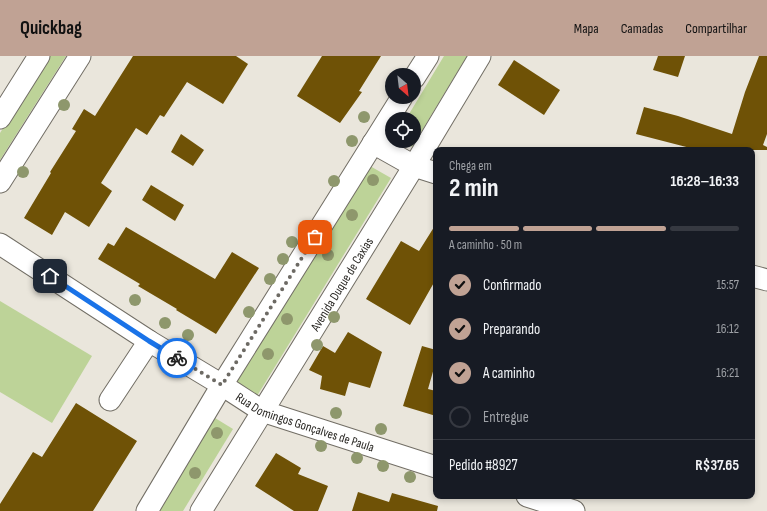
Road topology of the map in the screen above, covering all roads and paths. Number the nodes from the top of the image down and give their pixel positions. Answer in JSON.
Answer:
{"nodes":[{"id":1,"x":39,"y":56,"type":"edge"},
{"id":2,"x":80,"y":56,"type":"edge"},
{"id":3,"x":428,"y":56,"type":"edge"},
{"id":4,"x":480,"y":56,"type":"edge"},
{"id":5,"x":420,"y":68,"type":"edge"},
{"id":6,"x":398,"y":104,"type":"edge"},
{"id":7,"x":0,"y":118,"type":"edge"},
{"id":8,"x":374,"y":143,"type":"junction"},
{"id":9,"x":414,"y":166,"type":"junction"},
{"id":10,"x":433,"y":172,"type":"edge"},
{"id":11,"x":0,"y":182,"type":"edge"},
{"id":12,"x":0,"y":244,"type":"edge"},
{"id":13,"x":755,"y":277,"type":"edge"},
{"id":14,"x":767,"y":280,"type":"edge"},
{"id":15,"x":149,"y":341,"type":"junction"},
{"id":16,"x":222,"y":385,"type":"junction"},
{"id":17,"x":110,"y":400,"type":"dead end"},
{"id":18,"x":262,"y":411,"type":"junction"},
{"id":19,"x":433,"y":466,"type":"edge"},
{"id":20,"x":536,"y":499,"type":"edge"},
{"id":21,"x":147,"y":511,"type":"edge"},
{"id":22,"x":201,"y":511,"type":"edge"},
{"id":23,"x":574,"y":511,"type":"edge"}],
"edges":[{"from":1,"to":7,"type":"street"},
{"from":2,"to":11,"type":"street"},
{"from":3,"to":5,"type":"street"},
{"from":4,"to":9,"type":"street","name":"Avenida Duque de Caxias"},
{"from":6,"to":8,"type":"street"},
{"from":8,"to":9,"type":"street"},
{"from":8,"to":16,"type":"street"},
{"from":9,"to":10,"type":"street"},
{"from":9,"to":18,"type":"street","name":"Avenida Duque de Caxias"},
{"from":12,"to":15,"type":"street","name":"Rua Domingos Gonçalves de Paula"},
{"from":13,"to":14,"type":"street"},
{"from":15,"to":16,"type":"street","name":"Rua Domingos Gonçalves de Paula"},
{"from":15,"to":17,"type":"street"},
{"from":16,"to":18,"type":"street","name":"Rua Domingos Gonçalves de Paula"},
{"from":16,"to":21,"type":"street"},
{"from":18,"to":19,"type":"street","name":"Rua Domingos Gonçalves de Paula"},
{"from":18,"to":22,"type":"street","name":"Avenida Duque de Caxias"},
{"from":20,"to":23,"type":"street"}]}
